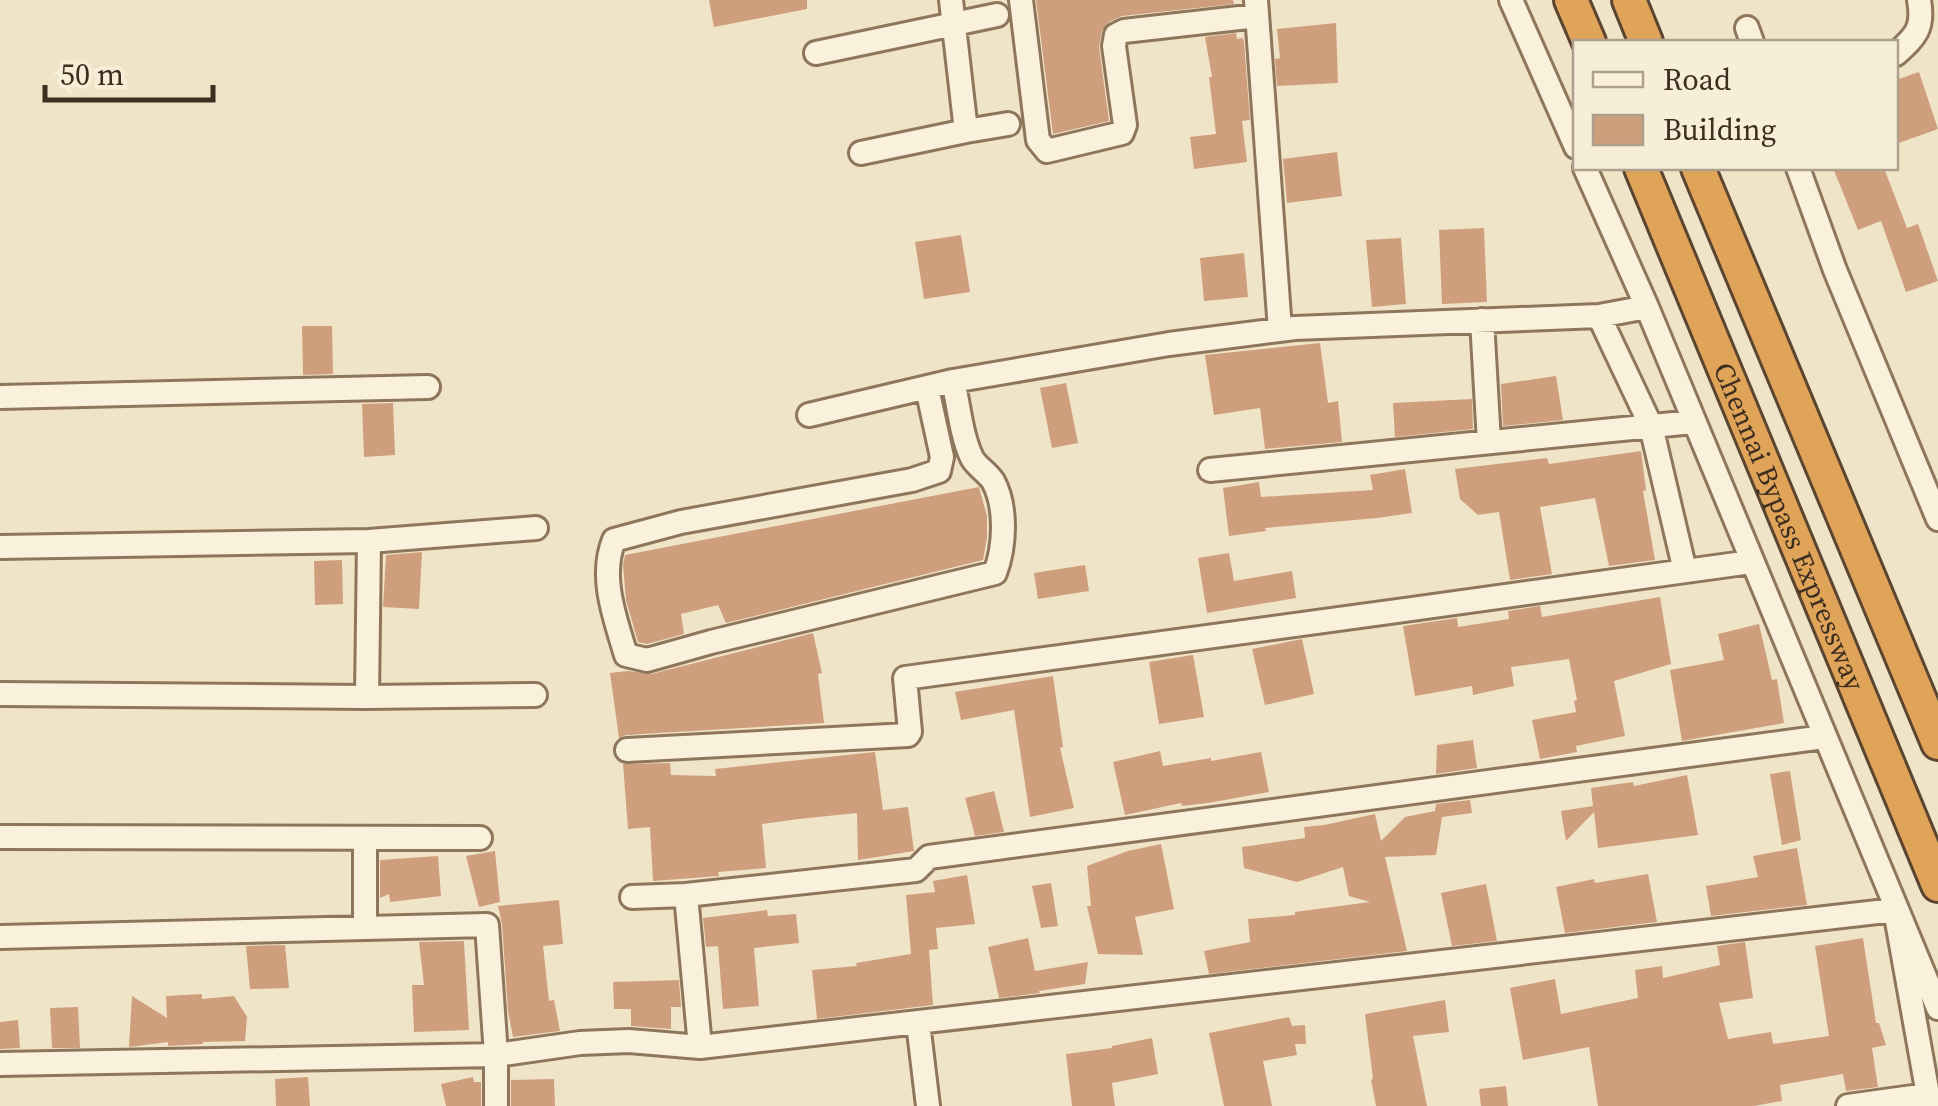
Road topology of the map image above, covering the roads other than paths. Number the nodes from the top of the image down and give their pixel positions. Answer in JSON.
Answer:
{"nodes":[{"id":1,"x":951,"y":0,"type":"edge"},
{"id":2,"x":1021,"y":0,"type":"edge"},
{"id":3,"x":1511,"y":0,"type":"edge"},
{"id":4,"x":1572,"y":0,"type":"edge"},
{"id":5,"x":1628,"y":0,"type":"edge"},
{"id":6,"x":1919,"y":0,"type":"edge"},
{"id":7,"x":1248,"y":8,"type":"edge"},
{"id":8,"x":998,"y":16,"type":"dead end"},
{"id":9,"x":955,"y":26,"type":"junction"},
{"id":10,"x":1588,"y":40,"type":"edge"},
{"id":11,"x":1645,"y":40,"type":"edge"},
{"id":12,"x":1898,"y":52,"type":"edge"},
{"id":13,"x":816,"y":53,"type":"dead end"},
{"id":14,"x":1008,"y":124,"type":"dead end"},
{"id":15,"x":966,"y":131,"type":"junction"},
{"id":16,"x":1573,"y":139,"type":"edge"},
{"id":17,"x":861,"y":153,"type":"dead end"},
{"id":18,"x":1586,"y":170,"type":"edge"},
{"id":19,"x":1642,"y":170,"type":"edge"},
{"id":20,"x":1699,"y":170,"type":"edge"},
{"id":21,"x":1799,"y":170,"type":"edge"},
{"id":22,"x":1646,"y":307,"type":"junction"},
{"id":23,"x":1599,"y":316,"type":"junction"},
{"id":24,"x":1482,"y":320,"type":"junction"},
{"id":25,"x":1280,"y":330,"type":"junction"},
{"id":26,"x":953,"y":381,"type":"junction"},
{"id":27,"x":428,"y":387,"type":"dead end"},
{"id":28,"x":927,"y":388,"type":"junction"},
{"id":29,"x":0,"y":398,"type":"edge"},
{"id":30,"x":808,"y":415,"type":"dead end"},
{"id":31,"x":1693,"y":422,"type":"junction"},
{"id":32,"x":1651,"y":426,"type":"junction"},
{"id":33,"x":1489,"y":442,"type":"junction"},
{"id":34,"x":1210,"y":470,"type":"dead end"},
{"id":35,"x":1938,"y":519,"type":"edge"},
{"id":36,"x":536,"y":528,"type":"dead end"},
{"id":37,"x":369,"y":541,"type":"junction"},
{"id":38,"x":0,"y":548,"type":"edge"},
{"id":39,"x":1751,"y":562,"type":"junction"},
{"id":40,"x":1685,"y":571,"type":"junction"},
{"id":41,"x":0,"y":694,"type":"edge"},
{"id":42,"x":535,"y":695,"type":"dead end"},
{"id":43,"x":367,"y":698,"type":"junction"},
{"id":44,"x":1824,"y":737,"type":"junction"},
{"id":45,"x":1938,"y":743,"type":"edge"},
{"id":46,"x":627,"y":750,"type":"dead end"},
{"id":47,"x":0,"y":837,"type":"edge"},
{"id":48,"x":365,"y":838,"type":"junction"},
{"id":49,"x":480,"y":838,"type":"dead end"},
{"id":50,"x":1938,"y":885,"type":"edge"},
{"id":51,"x":686,"y":895,"type":"junction"},
{"id":52,"x":632,"y":896,"type":"dead end"},
{"id":53,"x":1896,"y":910,"type":"junction"},
{"id":54,"x":364,"y":928,"type":"junction"},
{"id":55,"x":0,"y":937,"type":"edge"},
{"id":56,"x":1938,"y":1008,"type":"edge"},
{"id":57,"x":918,"y":1023,"type":"junction"},
{"id":58,"x":700,"y":1047,"type":"junction"},
{"id":59,"x":496,"y":1056,"type":"junction"},
{"id":60,"x":0,"y":1064,"type":"edge"},
{"id":61,"x":1928,"y":1101,"type":"edge"},
{"id":62,"x":496,"y":1106,"type":"edge"},
{"id":63,"x":928,"y":1106,"type":"edge"},
{"id":64,"x":1848,"y":1106,"type":"edge"}],
"edges":[{"from":1,"to":9,"type":"street"},
{"from":2,"to":7,"type":"street"},
{"from":3,"to":16,"type":"street"},
{"from":4,"to":10,"type":"highway"},
{"from":5,"to":11,"type":"highway"},
{"from":6,"to":12,"type":"street"},
{"from":7,"to":25,"type":"street"},
{"from":8,"to":9,"type":"street"},
{"from":9,"to":13,"type":"street"},
{"from":9,"to":15,"type":"street"},
{"from":14,"to":15,"type":"street"},
{"from":15,"to":17,"type":"street"},
{"from":18,"to":22,"type":"street"},
{"from":19,"to":50,"type":"highway","name":"Chennai Bypass Expressway"},
{"from":20,"to":45,"type":"highway","name":"Chennai Bypass Expressway"},
{"from":21,"to":35,"type":"street"},
{"from":22,"to":23,"type":"street"},
{"from":22,"to":31,"type":"street"},
{"from":23,"to":24,"type":"street"},
{"from":23,"to":32,"type":"street"},
{"from":24,"to":25,"type":"street"},
{"from":24,"to":33,"type":"street"},
{"from":25,"to":26,"type":"street"},
{"from":26,"to":28,"type":"street"},
{"from":26,"to":28,"type":"street"},
{"from":27,"to":29,"type":"street"},
{"from":28,"to":30,"type":"street"},
{"from":31,"to":32,"type":"street"},
{"from":31,"to":39,"type":"street"},
{"from":32,"to":33,"type":"street"},
{"from":32,"to":40,"type":"street"},
{"from":33,"to":34,"type":"street"},
{"from":36,"to":37,"type":"street"},
{"from":37,"to":38,"type":"street"},
{"from":37,"to":43,"type":"street"},
{"from":39,"to":40,"type":"street"},
{"from":39,"to":44,"type":"street"},
{"from":40,"to":46,"type":"street"},
{"from":41,"to":43,"type":"street"},
{"from":42,"to":43,"type":"street"},
{"from":44,"to":51,"type":"street"},
{"from":44,"to":53,"type":"street"},
{"from":47,"to":48,"type":"street"},
{"from":48,"to":49,"type":"street"},
{"from":48,"to":54,"type":"street"},
{"from":51,"to":52,"type":"street"},
{"from":51,"to":58,"type":"street"},
{"from":53,"to":56,"type":"street"},
{"from":53,"to":57,"type":"street"},
{"from":53,"to":61,"type":"street"},
{"from":54,"to":55,"type":"street"},
{"from":54,"to":59,"type":"street"},
{"from":57,"to":58,"type":"street"},
{"from":57,"to":63,"type":"street"},
{"from":58,"to":59,"type":"street"},
{"from":59,"to":60,"type":"street"},
{"from":59,"to":62,"type":"street"},
{"from":61,"to":64,"type":"street"}]}
